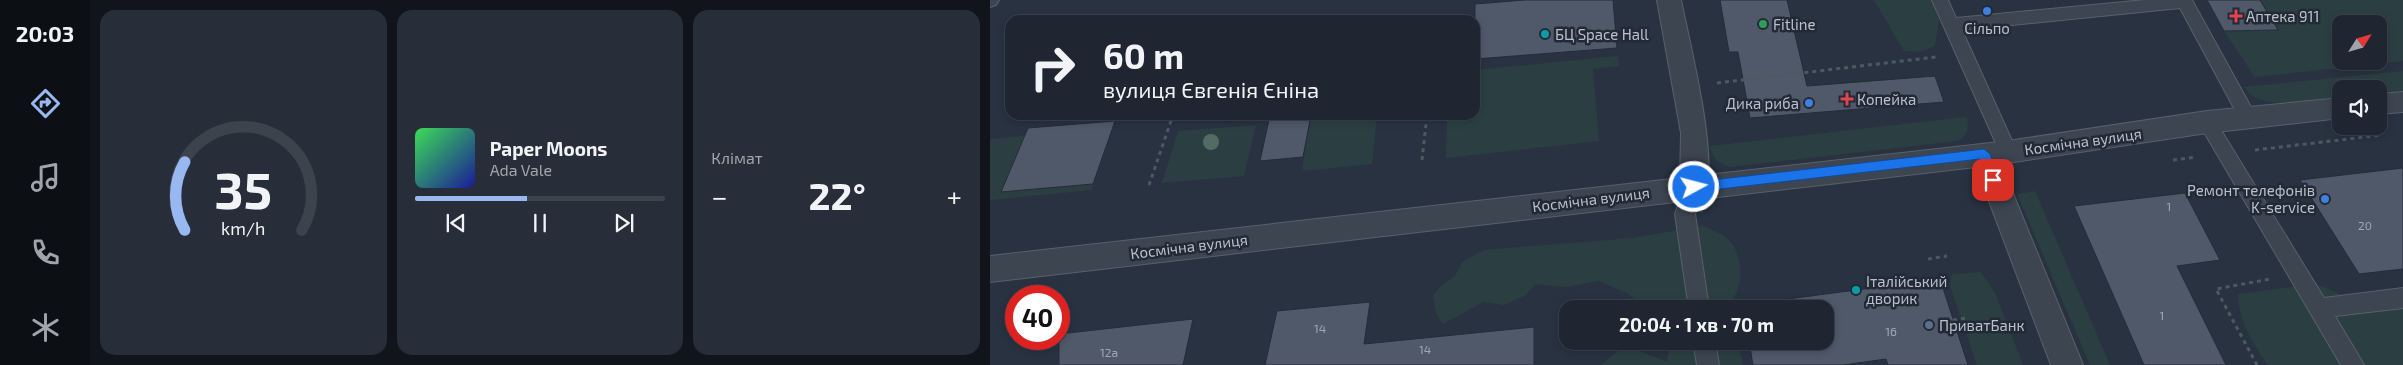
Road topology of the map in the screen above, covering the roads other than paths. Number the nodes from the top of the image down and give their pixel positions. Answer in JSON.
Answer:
{"nodes":[{"id":1,"x":1669,"y":0,"type":"edge"},
{"id":2,"x":1940,"y":0,"type":"edge"},
{"id":3,"x":2184,"y":1,"type":"edge"},
{"id":4,"x":1951,"y":25,"type":"junction"},
{"id":5,"x":2403,"y":102,"type":"edge"},
{"id":6,"x":2387,"y":103,"type":"edge"},
{"id":7,"x":2332,"y":109,"type":"edge"},
{"id":8,"x":2248,"y":118,"type":"junction"},
{"id":9,"x":2208,"y":122,"type":"junction"},
{"id":10,"x":1996,"y":153,"type":"junction"},
{"id":11,"x":1694,"y":187,"type":"junction"},
{"id":12,"x":990,"y":269,"type":"edge"},
{"id":13,"x":2403,"y":298,"type":"edge"},
{"id":14,"x":1699,"y":300,"type":"edge"},
{"id":15,"x":2320,"y":308,"type":"junction"},
{"id":16,"x":1706,"y":350,"type":"edge"},
{"id":17,"x":1708,"y":365,"type":"edge"},
{"id":18,"x":2067,"y":365,"type":"edge"},
{"id":19,"x":2353,"y":365,"type":"edge"}],
"edges":[{"from":1,"to":11,"type":"street"},
{"from":2,"to":4,"type":"lane"},
{"from":3,"to":4,"type":"lane"},
{"from":3,"to":8,"type":"lane"},
{"from":4,"to":10,"type":"lane"},
{"from":5,"to":6,"type":"street"},
{"from":7,"to":8,"type":"street","name":"Космічна вулиця"},
{"from":8,"to":9,"type":"street","name":"Космічна вулиця"},
{"from":9,"to":10,"type":"street","name":"Космічна вулиця"},
{"from":9,"to":15,"type":"lane"},
{"from":10,"to":11,"type":"street","name":"Космічна вулиця"},
{"from":10,"to":18,"type":"street"},
{"from":11,"to":12,"type":"street","name":"Космічна вулиця"},
{"from":11,"to":14,"type":"lane"},
{"from":13,"to":15,"type":"lane"},
{"from":15,"to":19,"type":"lane"},
{"from":16,"to":17,"type":"lane"}]}
